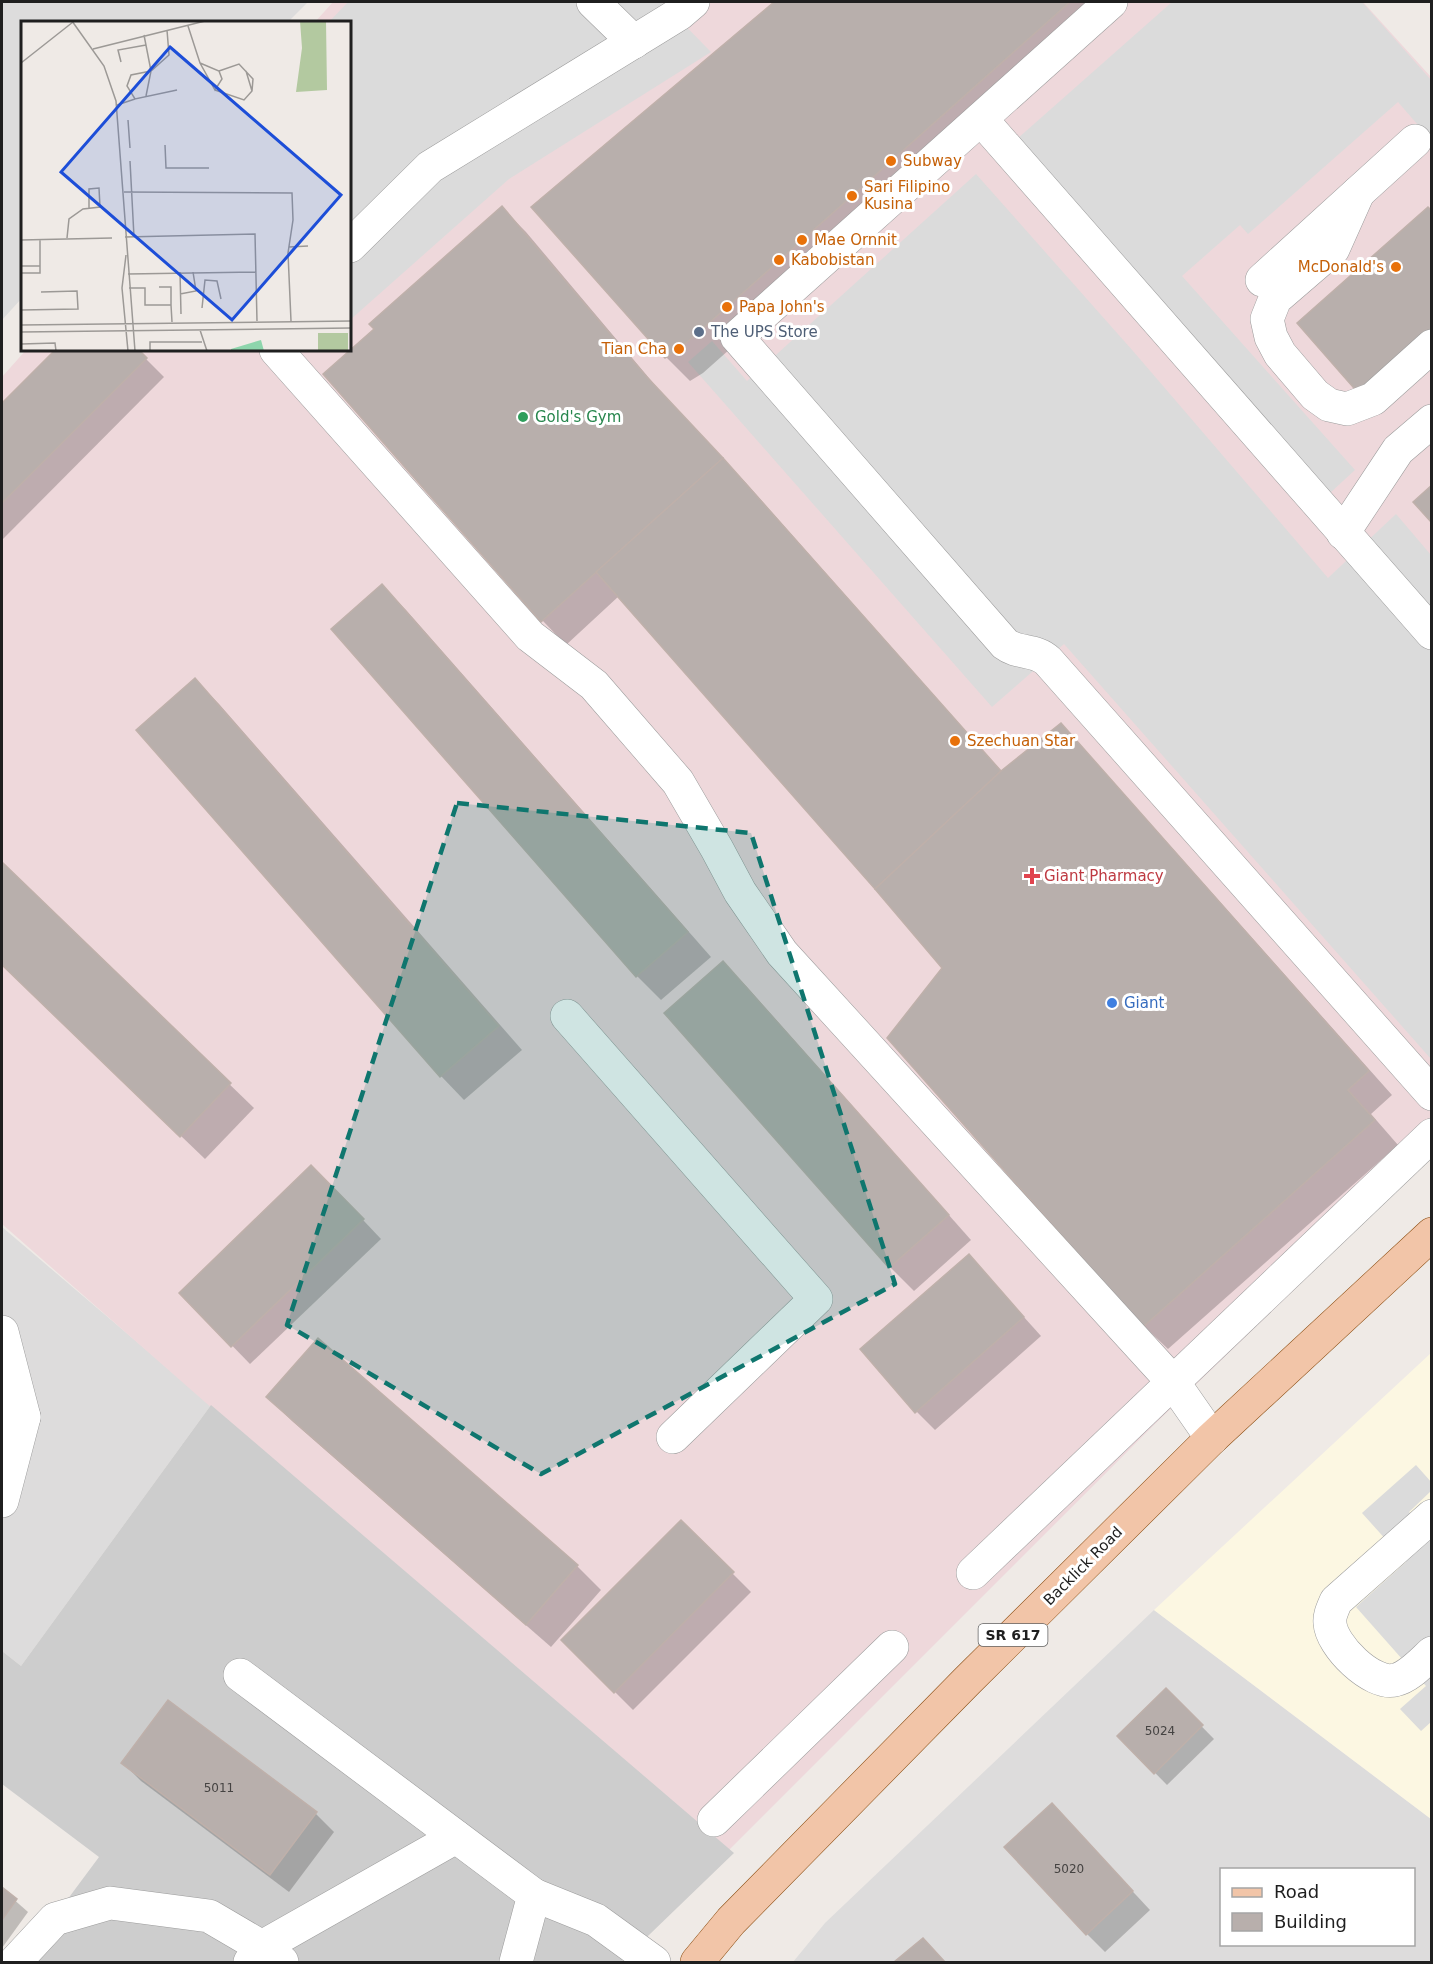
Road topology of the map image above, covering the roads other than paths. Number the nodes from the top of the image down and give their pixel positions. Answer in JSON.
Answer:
{"nodes":[{"id":1,"x":593,"y":2,"type":"edge"},
{"id":2,"x":693,"y":2,"type":"edge"},
{"id":3,"x":1111,"y":2,"type":"edge"},
{"id":4,"x":634,"y":42,"type":"junction"},
{"id":5,"x":981,"y":119,"type":"junction"},
{"id":6,"x":1415,"y":141,"type":"dead end"},
{"id":7,"x":1358,"y":193,"type":"junction"},
{"id":8,"x":351,"y":245,"type":"edge"},
{"id":9,"x":1262,"y":280,"type":"dead end"},
{"id":10,"x":1431,"y":346,"type":"edge"},
{"id":11,"x":277,"y":351,"type":"edge"},
{"id":12,"x":1431,"y":421,"type":"edge"},
{"id":13,"x":1343,"y":533,"type":"junction"},
{"id":14,"x":1426,"y":616,"type":"edge"},
{"id":15,"x":567,"y":1016,"type":"dead end"},
{"id":16,"x":1431,"y":1094,"type":"edge"},
{"id":17,"x":1431,"y":1135,"type":"edge"},
{"id":18,"x":1431,"y":1234,"type":"edge"},
{"id":19,"x":2,"y":1332,"type":"edge"},
{"id":20,"x":1173,"y":1382,"type":"junction"},
{"id":21,"x":13,"y":1418,"type":"edge"},
{"id":22,"x":673,"y":1437,"type":"dead end"},
{"id":23,"x":1212,"y":1438,"type":"junction"},
{"id":24,"x":2,"y":1501,"type":"edge"},
{"id":25,"x":1431,"y":1516,"type":"edge"},
{"id":26,"x":973,"y":1573,"type":"dead end"},
{"id":27,"x":892,"y":1647,"type":"dead end"},
{"id":28,"x":1431,"y":1653,"type":"edge"},
{"id":29,"x":240,"y":1675,"type":"dead end"},
{"id":30,"x":714,"y":1820,"type":"dead end"},
{"id":31,"x":456,"y":1837,"type":"junction"},
{"id":32,"x":534,"y":1895,"type":"junction"},
{"id":33,"x":265,"y":1957,"type":"edge"},
{"id":34,"x":15,"y":1962,"type":"edge"},
{"id":35,"x":516,"y":1962,"type":"edge"},
{"id":36,"x":654,"y":1962,"type":"edge"},
{"id":37,"x":697,"y":1962,"type":"edge"}],
"edges":[{"from":1,"to":4,"type":"lane"},
{"from":2,"to":4,"type":"lane"},
{"from":3,"to":5,"type":"lane"},
{"from":4,"to":8,"type":"lane"},
{"from":5,"to":13,"type":"lane"},
{"from":5,"to":16,"type":"lane"},
{"from":6,"to":7,"type":"lane"},
{"from":7,"to":9,"type":"lane"},
{"from":7,"to":10,"type":"lane"},
{"from":11,"to":20,"type":"lane"},
{"from":12,"to":13,"type":"lane"},
{"from":13,"to":14,"type":"lane"},
{"from":15,"to":22,"type":"lane"},
{"from":17,"to":20,"type":"lane"},
{"from":18,"to":23,"type":"main road","name":"Backlick Road","number":"SR 617"},
{"from":19,"to":21,"type":"lane"},
{"from":20,"to":23,"type":"lane"},
{"from":20,"to":26,"type":"lane"},
{"from":21,"to":24,"type":"lane"},
{"from":23,"to":37,"type":"main road","name":"Backlick Road","number":"SR 617"},
{"from":25,"to":28,"type":"lane"},
{"from":27,"to":30,"type":"lane"},
{"from":29,"to":31,"type":"lane"},
{"from":31,"to":32,"type":"lane"},
{"from":31,"to":33,"type":"lane"},
{"from":32,"to":35,"type":"lane"},
{"from":32,"to":36,"type":"lane"},
{"from":33,"to":34,"type":"lane"}]}
